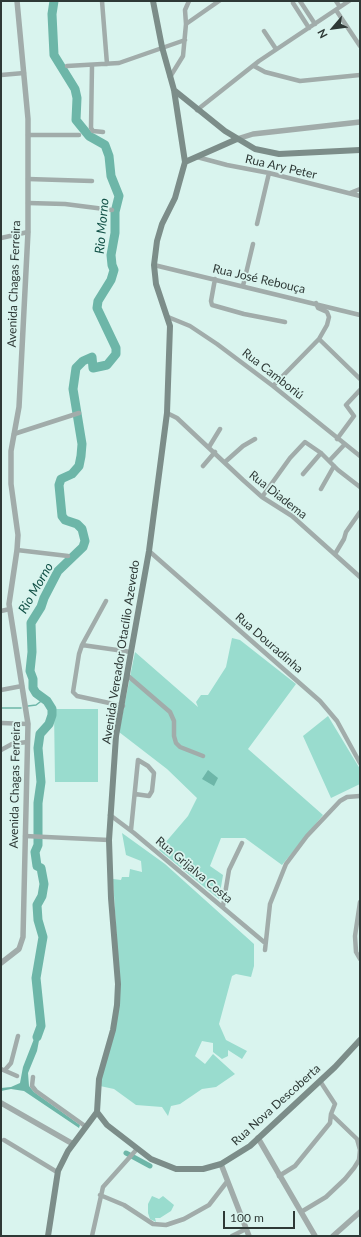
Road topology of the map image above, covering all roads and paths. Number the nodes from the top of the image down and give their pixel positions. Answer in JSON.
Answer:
{"nodes":[{"id":1,"x":17,"y":1,"type":"edge"},
{"id":2,"x":102,"y":1,"type":"edge"},
{"id":3,"x":153,"y":1,"type":"edge"},
{"id":4,"x":189,"y":1,"type":"edge"},
{"id":5,"x":219,"y":1,"type":"edge"},
{"id":6,"x":300,"y":1,"type":"edge"},
{"id":7,"x":336,"y":1,"type":"edge"},
{"id":8,"x":349,"y":1,"type":"edge"},
{"id":9,"x":292,"y":3,"type":"dead end"},
{"id":10,"x":338,"y":9,"type":"junction"},
{"id":11,"x":186,"y":24,"type":"junction"},
{"id":12,"x":315,"y":24,"type":"junction"},
{"id":13,"x":309,"y":28,"type":"junction"},
{"id":14,"x":264,"y":31,"type":"dead end"},
{"id":15,"x":185,"y":40,"type":"junction"},
{"id":16,"x":360,"y":46,"type":"edge"},
{"id":17,"x":162,"y":47,"type":"junction"},
{"id":18,"x":276,"y":49,"type":"junction"},
{"id":19,"x":107,"y":64,"type":"junction"},
{"id":20,"x":66,"y":66,"type":"dead end"},
{"id":21,"x":92,"y":66,"type":"junction"},
{"id":22,"x":254,"y":66,"type":"junction"},
{"id":23,"x":24,"y":73,"type":"junction"},
{"id":24,"x":1,"y":75,"type":"edge"},
{"id":25,"x":360,"y":75,"type":"edge"},
{"id":26,"x":170,"y":77,"type":"junction"},
{"id":27,"x":174,"y":90,"type":"junction"},
{"id":28,"x":197,"y":110,"type":"junction"},
{"id":29,"x":360,"y":122,"type":"edge"},
{"id":30,"x":103,"y":132,"type":"dead end"},
{"id":31,"x":28,"y":135,"type":"junction"},
{"id":32,"x":79,"y":135,"type":"dead end"},
{"id":33,"x":237,"y":139,"type":"junction"},
{"id":34,"x":360,"y":150,"type":"edge"},
{"id":35,"x":197,"y":157,"type":"junction"},
{"id":36,"x":185,"y":162,"type":"junction"},
{"id":37,"x":268,"y":173,"type":"junction"},
{"id":38,"x":28,"y":179,"type":"junction"},
{"id":39,"x":92,"y":182,"type":"dead end"},
{"id":40,"x":360,"y":189,"type":"edge"},
{"id":41,"x":350,"y":193,"type":"junction"},
{"id":42,"x":360,"y":196,"type":"edge"},
{"id":43,"x":30,"y":203,"type":"junction"},
{"id":44,"x":112,"y":210,"type":"dead end"},
{"id":45,"x":257,"y":224,"type":"dead end"},
{"id":46,"x":28,"y":232,"type":"junction"},
{"id":47,"x":1,"y":238,"type":"edge"},
{"id":48,"x":254,"y":244,"type":"dead end"},
{"id":49,"x":154,"y":265,"type":"junction"},
{"id":50,"x":215,"y":279,"type":"junction"},
{"id":51,"x":243,"y":286,"type":"junction"},
{"id":52,"x":316,"y":303,"type":"junction"},
{"id":53,"x":360,"y":308,"type":"edge"},
{"id":54,"x":359,"y":314,"type":"edge"},
{"id":55,"x":168,"y":317,"type":"junction"},
{"id":56,"x":285,"y":322,"type":"dead end"},
{"id":57,"x":319,"y":338,"type":"junction"},
{"id":58,"x":360,"y":380,"type":"edge"},
{"id":59,"x":273,"y":386,"type":"junction"},
{"id":60,"x":360,"y":390,"type":"edge"},
{"id":61,"x":79,"y":413,"type":"dead end"},
{"id":62,"x":167,"y":413,"type":"junction"},
{"id":63,"x":220,"y":429,"type":"dead end"},
{"id":64,"x":14,"y":434,"type":"junction"},
{"id":65,"x":256,"y":439,"type":"dead end"},
{"id":66,"x":337,"y":439,"type":"junction"},
{"id":67,"x":345,"y":444,"type":"junction"},
{"id":68,"x":209,"y":447,"type":"junction"},
{"id":69,"x":215,"y":452,"type":"junction"},
{"id":70,"x":321,"y":453,"type":"junction"},
{"id":71,"x":360,"y":456,"type":"edge"},
{"id":72,"x":330,"y":460,"type":"junction"},
{"id":73,"x":225,"y":462,"type":"junction"},
{"id":74,"x":203,"y":466,"type":"dead end"},
{"id":75,"x":334,"y":466,"type":"junction"},
{"id":76,"x":303,"y":474,"type":"dead end"},
{"id":77,"x":360,"y":487,"type":"edge"},
{"id":78,"x":321,"y":489,"type":"dead end"},
{"id":79,"x":262,"y":496,"type":"junction"},
{"id":80,"x":360,"y":512,"type":"edge"},
{"id":81,"x":18,"y":550,"type":"junction"},
{"id":82,"x":149,"y":551,"type":"junction"},
{"id":83,"x":335,"y":554,"type":"junction"},
{"id":84,"x":68,"y":556,"type":"dead end"},
{"id":85,"x":360,"y":577,"type":"edge"},
{"id":86,"x":106,"y":601,"type":"dead end"},
{"id":87,"x":10,"y":609,"type":"junction"},
{"id":88,"x":1,"y":611,"type":"edge"},
{"id":89,"x":82,"y":645,"type":"junction"},
{"id":90,"x":131,"y":652,"type":"junction"},
{"id":91,"x":128,"y":674,"type":"junction"},
{"id":92,"x":22,"y":686,"type":"junction"},
{"id":93,"x":1,"y":690,"type":"edge"},
{"id":94,"x":123,"y":706,"type":"junction"},
{"id":95,"x":1,"y":723,"type":"edge"},
{"id":96,"x":28,"y":724,"type":"junction"},
{"id":97,"x":27,"y":742,"type":"junction"},
{"id":98,"x":1,"y":750,"type":"edge"},
{"id":99,"x":203,"y":756,"type":"dead end"},
{"id":100,"x":360,"y":764,"type":"edge"},
{"id":101,"x":135,"y":794,"type":"junction"},
{"id":102,"x":360,"y":796,"type":"edge"},
{"id":103,"x":110,"y":815,"type":"junction"},
{"id":104,"x":131,"y":830,"type":"junction"},
{"id":105,"x":27,"y":836,"type":"junction"},
{"id":106,"x":109,"y":840,"type":"junction"},
{"id":107,"x":242,"y":843,"type":"dead end"},
{"id":108,"x":360,"y":902,"type":"edge"},
{"id":109,"x":223,"y":906,"type":"junction"},
{"id":110,"x":264,"y":942,"type":"junction"},
{"id":111,"x":265,"y":950,"type":"dead end"},
{"id":112,"x":360,"y":959,"type":"edge"},
{"id":113,"x":1,"y":963,"type":"edge"},
{"id":114,"x":18,"y":1036,"type":"dead end"},
{"id":115,"x":360,"y":1040,"type":"edge"},
{"id":116,"x":3,"y":1069,"type":"edge"},
{"id":117,"x":17,"y":1076,"type":"dead end"},
{"id":118,"x":33,"y":1077,"type":"dead end"},
{"id":119,"x":320,"y":1081,"type":"junction"},
{"id":120,"x":1,"y":1103,"type":"edge"},
{"id":121,"x":97,"y":1112,"type":"junction"},
{"id":122,"x":331,"y":1114,"type":"junction"},
{"id":123,"x":85,"y":1126,"type":"junction"},
{"id":124,"x":258,"y":1138,"type":"junction"},
{"id":125,"x":4,"y":1140,"type":"dead end"},
{"id":126,"x":72,"y":1144,"type":"junction"},
{"id":127,"x":137,"y":1149,"type":"junction"},
{"id":128,"x":360,"y":1150,"type":"edge"},
{"id":129,"x":220,"y":1164,"type":"junction"},
{"id":130,"x":354,"y":1168,"type":"junction"},
{"id":131,"x":360,"y":1168,"type":"edge"},
{"id":132,"x":57,"y":1172,"type":"junction"},
{"id":133,"x":279,"y":1176,"type":"junction"},
{"id":134,"x":226,"y":1183,"type":"junction"},
{"id":135,"x":100,"y":1196,"type":"junction"},
{"id":136,"x":301,"y":1212,"type":"junction"},
{"id":137,"x":360,"y":1212,"type":"edge"},
{"id":138,"x":246,"y":1229,"type":"junction"},
{"id":139,"x":48,"y":1236,"type":"edge"},
{"id":140,"x":92,"y":1236,"type":"edge"},
{"id":141,"x":232,"y":1236,"type":"edge"},
{"id":142,"x":249,"y":1236,"type":"edge"},
{"id":143,"x":315,"y":1236,"type":"edge"},
{"id":144,"x":333,"y":1236,"type":"edge"}],
"edges":[{"from":1,"to":23,"type":"street","name":"Avenida Chagas Ferreira"},
{"from":2,"to":19,"type":"street"},
{"from":3,"to":17,"type":"main road","name":"Avenida Vereador Otacílio Azevedo"},
{"from":4,"to":11,"type":"street"},
{"from":5,"to":11,"type":"street"},
{"from":6,"to":12,"type":"street"},
{"from":7,"to":10,"type":"street"},
{"from":8,"to":10,"type":"street"},
{"from":9,"to":13,"type":"street"},
{"from":10,"to":12,"type":"street"},
{"from":10,"to":16,"type":"street"},
{"from":11,"to":15,"type":"street"},
{"from":12,"to":13,"type":"street"},
{"from":13,"to":18,"type":"street"},
{"from":14,"to":18,"type":"street"},
{"from":15,"to":17,"type":"street"},
{"from":15,"to":26,"type":"street"},
{"from":17,"to":19,"type":"street"},
{"from":17,"to":26,"type":"main road","name":"Avenida Vereador Otacílio Azevedo"},
{"from":18,"to":22,"type":"street"},
{"from":19,"to":21,"type":"street"},
{"from":20,"to":21,"type":"street"},
{"from":21,"to":30,"type":"street"},
{"from":22,"to":25,"type":"street"},
{"from":22,"to":28,"type":"street"},
{"from":23,"to":24,"type":"street"},
{"from":23,"to":31,"type":"street","name":"Avenida Chagas Ferreira"},
{"from":26,"to":27,"type":"main road","name":"Avenida Vereador Otacílio Azevedo"},
{"from":27,"to":28,"type":"main road"},
{"from":27,"to":36,"type":"main road","name":"Avenida Vereador Otacílio Azevedo"},
{"from":28,"to":33,"type":"main road"},
{"from":29,"to":33,"type":"street"},
{"from":31,"to":32,"type":"street"},
{"from":31,"to":38,"type":"street","name":"Avenida Chagas Ferreira"},
{"from":33,"to":34,"type":"main road"},
{"from":33,"to":35,"type":"main road"},
{"from":35,"to":36,"type":"main road"},
{"from":35,"to":37,"type":"street","name":"Rua Ary Peter"},
{"from":36,"to":49,"type":"main road","name":"Avenida Vereador Otacílio Azevedo"},
{"from":37,"to":41,"type":"street","name":"Rua Ary Peter"},
{"from":37,"to":45,"type":"street"},
{"from":38,"to":39,"type":"street"},
{"from":38,"to":43,"type":"street","name":"Avenida Chagas Ferreira"},
{"from":40,"to":41,"type":"street"},
{"from":41,"to":42,"type":"street","name":"Rua Ary Peter"},
{"from":43,"to":44,"type":"street"},
{"from":43,"to":46,"type":"street","name":"Avenida Chagas Ferreira"},
{"from":46,"to":47,"type":"street"},
{"from":46,"to":64,"type":"street","name":"Avenida Chagas Ferreira"},
{"from":48,"to":51,"type":"street"},
{"from":49,"to":50,"type":"street","name":"Rua José Rebouça"},
{"from":49,"to":55,"type":"main road","name":"Avenida Vereador Otacílio Azevedo"},
{"from":50,"to":51,"type":"street","name":"Rua José Rebouça"},
{"from":50,"to":56,"type":"street"},
{"from":51,"to":52,"type":"street","name":"Rua José Rebouça"},
{"from":52,"to":54,"type":"street","name":"Rua José Rebouça"},
{"from":52,"to":57,"type":"street"},
{"from":53,"to":54,"type":"street"},
{"from":55,"to":59,"type":"street","name":"Rua Camboriú"},
{"from":55,"to":62,"type":"main road","name":"Avenida Vereador Otacílio Azevedo"},
{"from":57,"to":58,"type":"street"},
{"from":57,"to":59,"type":"street"},
{"from":59,"to":66,"type":"street","name":"Rua Camboriú"},
{"from":60,"to":66,"type":"street"},
{"from":61,"to":64,"type":"street"},
{"from":62,"to":68,"type":"street","name":"Rua Diadema"},
{"from":62,"to":82,"type":"main road","name":"Avenida Vereador Otacílio Azevedo"},
{"from":63,"to":68,"type":"street"},
{"from":64,"to":81,"type":"street","name":"Avenida Chagas Ferreira"},
{"from":65,"to":73,"type":"street"},
{"from":66,"to":67,"type":"street","name":"Rua Camboriú"},
{"from":67,"to":71,"type":"street","name":"Rua Camboriú"},
{"from":67,"to":72,"type":"street"},
{"from":68,"to":69,"type":"street","name":"Rua Diadema"},
{"from":69,"to":73,"type":"street","name":"Rua Diadema"},
{"from":69,"to":74,"type":"street"},
{"from":70,"to":72,"type":"street"},
{"from":70,"to":76,"type":"street"},
{"from":70,"to":79,"type":"street"},
{"from":72,"to":75,"type":"street"},
{"from":73,"to":79,"type":"street","name":"Rua Diadema"},
{"from":75,"to":77,"type":"street"},
{"from":75,"to":78,"type":"street"},
{"from":79,"to":83,"type":"street","name":"Rua Diadema"},
{"from":80,"to":83,"type":"street"},
{"from":81,"to":84,"type":"street"},
{"from":81,"to":87,"type":"street","name":"Avenida Chagas Ferreira"},
{"from":82,"to":90,"type":"main road","name":"Avenida Vereador Otacílio Azevedo"},
{"from":82,"to":100,"type":"street","name":"Rua Douradinha"},
{"from":83,"to":85,"type":"street","name":"Rua Diadema"},
{"from":86,"to":89,"type":"street"},
{"from":87,"to":88,"type":"street"},
{"from":87,"to":92,"type":"street","name":"Avenida Chagas Ferreira"},
{"from":89,"to":90,"type":"street"},
{"from":89,"to":94,"type":"street"},
{"from":90,"to":91,"type":"main road","name":"Avenida Vereador Otacílio Azevedo"},
{"from":91,"to":94,"type":"main road","name":"Avenida Vereador Otacílio Azevedo"},
{"from":91,"to":99,"type":"street"},
{"from":92,"to":93,"type":"street"},
{"from":92,"to":96,"type":"street","name":"Avenida Chagas Ferreira"},
{"from":94,"to":103,"type":"main road","name":"Avenida Vereador Otacílio Azevedo"},
{"from":95,"to":96,"type":"street"},
{"from":96,"to":97,"type":"street","name":"Avenida Chagas Ferreira"},
{"from":97,"to":98,"type":"street"},
{"from":97,"to":105,"type":"street","name":"Avenida Chagas Ferreira"},
{"from":101,"to":101,"type":"street"},
{"from":101,"to":104,"type":"street"},
{"from":102,"to":110,"type":"street"},
{"from":103,"to":104,"type":"street","name":"Rua Grijalva Costa"},
{"from":103,"to":106,"type":"main road","name":"Avenida Vereador Otacílio Azevedo"},
{"from":104,"to":109,"type":"street","name":"Rua Grijalva Costa"},
{"from":105,"to":106,"type":"street"},
{"from":105,"to":113,"type":"street","name":"Avenida Chagas Ferreira"},
{"from":106,"to":121,"type":"main road","name":"Avenida Vereador Otacílio Azevedo"},
{"from":107,"to":109,"type":"street"},
{"from":108,"to":112,"type":"street"},
{"from":109,"to":110,"type":"street","name":"Rua Grijalva Costa"},
{"from":110,"to":111,"type":"street"},
{"from":114,"to":116,"type":"street"},
{"from":115,"to":119,"type":"main road","name":"Rua Nova Descoberta"},
{"from":116,"to":117,"type":"street"},
{"from":118,"to":123,"type":"street"},
{"from":119,"to":122,"type":"street"},
{"from":119,"to":124,"type":"main road","name":"Rua Nova Descoberta"},
{"from":120,"to":126,"type":"street"},
{"from":121,"to":123,"type":"main road"},
{"from":121,"to":127,"type":"main road","name":"Rua Nova Descoberta"},
{"from":122,"to":128,"type":"street"},
{"from":122,"to":133,"type":"street"},
{"from":123,"to":126,"type":"main road"},
{"from":124,"to":129,"type":"main road","name":"Rua Nova Descoberta"},
{"from":124,"to":133,"type":"street"},
{"from":125,"to":132,"type":"street"},
{"from":126,"to":132,"type":"main road"},
{"from":127,"to":129,"type":"main road","name":"Rua Nova Descoberta"},
{"from":127,"to":135,"type":"street"},
{"from":128,"to":130,"type":"street"},
{"from":129,"to":134,"type":"street"},
{"from":130,"to":131,"type":"street"},
{"from":130,"to":136,"type":"street"},
{"from":132,"to":139,"type":"main road"},
{"from":133,"to":136,"type":"street"},
{"from":134,"to":135,"type":"street"},
{"from":134,"to":138,"type":"street"},
{"from":135,"to":140,"type":"street"},
{"from":136,"to":143,"type":"street"},
{"from":137,"to":144,"type":"street"},
{"from":138,"to":141,"type":"street"},
{"from":138,"to":142,"type":"street"}]}
